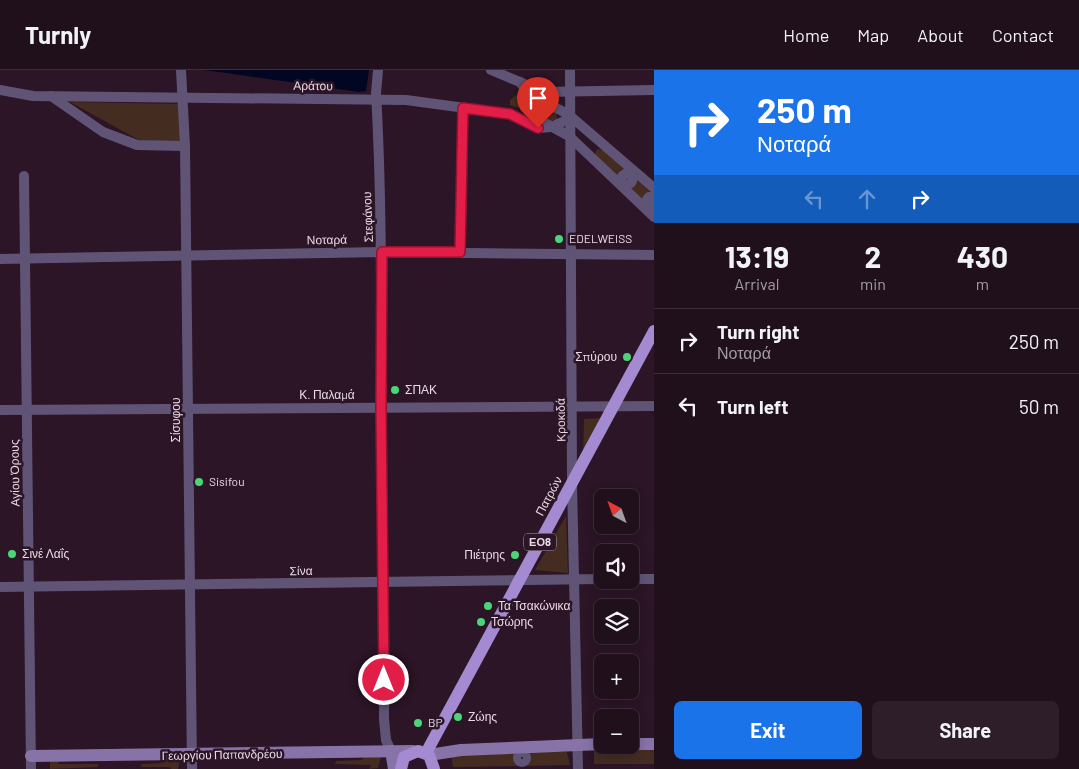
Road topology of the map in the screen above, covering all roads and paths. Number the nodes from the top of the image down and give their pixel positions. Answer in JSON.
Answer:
{"nodes":[{"id":1,"x":378,"y":70,"type":"edge"},
{"id":2,"x":491,"y":70,"type":"edge"},
{"id":3,"x":570,"y":70,"type":"edge"},
{"id":4,"x":181,"y":72,"type":"edge"},
{"id":5,"x":520,"y":82,"type":"junction"},
{"id":6,"x":0,"y":90,"type":"edge"},
{"id":7,"x":654,"y":90,"type":"edge"},
{"id":8,"x":570,"y":91,"type":"junction"},
{"id":9,"x":51,"y":96,"type":"junction"},
{"id":10,"x":182,"y":96,"type":"junction"},
{"id":11,"x":376,"y":97,"type":"junction"},
{"id":12,"x":463,"y":108,"type":"junction"},
{"id":13,"x":535,"y":108,"type":"junction"},
{"id":14,"x":510,"y":114,"type":"junction"},
{"id":15,"x":569,"y":117,"type":"junction"},
{"id":16,"x":551,"y":127,"type":"junction"},
{"id":17,"x":569,"y":136,"type":"junction"},
{"id":18,"x":185,"y":146,"type":"junction"},
{"id":19,"x":24,"y":176,"type":"dead end"},
{"id":20,"x":627,"y":179,"type":"junction"},
{"id":21,"x":654,"y":188,"type":"edge"},
{"id":22,"x":650,"y":205,"type":"edge"},
{"id":23,"x":654,"y":217,"type":"edge"},
{"id":24,"x":382,"y":252,"type":"junction"},
{"id":25,"x":460,"y":252,"type":"junction"},
{"id":26,"x":571,"y":253,"type":"junction"},
{"id":27,"x":186,"y":255,"type":"junction"},
{"id":28,"x":654,"y":255,"type":"edge"},
{"id":29,"x":0,"y":259,"type":"edge"},
{"id":30,"x":25,"y":260,"type":"junction"},
{"id":31,"x":654,"y":331,"type":"edge"},
{"id":32,"x":654,"y":406,"type":"edge"},
{"id":33,"x":573,"y":407,"type":"junction"},
{"id":34,"x":613,"y":407,"type":"junction"},
{"id":35,"x":381,"y":408,"type":"junction"},
{"id":36,"x":188,"y":409,"type":"junction"},
{"id":37,"x":0,"y":410,"type":"edge"},
{"id":38,"x":26,"y":410,"type":"junction"},
{"id":39,"x":572,"y":482,"type":"junction"},
{"id":40,"x":520,"y":579,"type":"junction"},
{"id":41,"x":639,"y":579,"type":"edge"},
{"id":42,"x":654,"y":579,"type":"edge"},
{"id":43,"x":575,"y":580,"type":"junction"},
{"id":44,"x":594,"y":580,"type":"edge"},
{"id":45,"x":385,"y":583,"type":"junction"},
{"id":46,"x":189,"y":586,"type":"junction"},
{"id":47,"x":0,"y":587,"type":"edge"},
{"id":48,"x":28,"y":588,"type":"junction"},
{"id":49,"x":594,"y":744,"type":"edge"},
{"id":50,"x":639,"y":744,"type":"edge"},
{"id":51,"x":654,"y":744,"type":"edge"},
{"id":52,"x":578,"y":745,"type":"junction"},
{"id":53,"x":391,"y":751,"type":"junction"},
{"id":54,"x":423,"y":753,"type":"junction"},
{"id":55,"x":190,"y":756,"type":"junction"},
{"id":56,"x":522,"y":758,"type":"edge"},
{"id":57,"x":31,"y":763,"type":"edge"},
{"id":58,"x":192,"y":769,"type":"edge"},
{"id":59,"x":394,"y":769,"type":"edge"},
{"id":60,"x":401,"y":769,"type":"edge"},
{"id":61,"x":434,"y":769,"type":"edge"},
{"id":62,"x":578,"y":769,"type":"edge"}],
"edges":[{"from":1,"to":11,"type":"street","name":"Στεφάνου"},
{"from":2,"to":5,"type":"street"},
{"from":3,"to":8,"type":"street","name":"Κροκιδά"},
{"from":4,"to":10,"type":"street","name":"Σίσυφου"},
{"from":5,"to":8,"type":"street"},
{"from":5,"to":13,"type":"street"},
{"from":6,"to":9,"type":"street","name":"Αράτου"},
{"from":7,"to":8,"type":"street"},
{"from":8,"to":15,"type":"street","name":"Κροκιδά"},
{"from":9,"to":10,"type":"street","name":"Αράτου"},
{"from":9,"to":18,"type":"street"},
{"from":10,"to":11,"type":"street","name":"Αράτου"},
{"from":10,"to":18,"type":"street","name":"Σίσυφου"},
{"from":11,"to":12,"type":"street","name":"Αράτου"},
{"from":11,"to":24,"type":"street","name":"Στεφάνου"},
{"from":12,"to":14,"type":"street","name":"Αράτου"},
{"from":12,"to":25,"type":"street"},
{"from":13,"to":14,"type":"street"},
{"from":13,"to":15,"type":"street"},
{"from":13,"to":16,"type":"street"},
{"from":14,"to":16,"type":"street","name":"Αράτου"},
{"from":15,"to":16,"type":"street"},
{"from":15,"to":17,"type":"street","name":"Κροκιδά"},
{"from":15,"to":20,"type":"street"},
{"from":16,"to":17,"type":"street"},
{"from":17,"to":20,"type":"street"},
{"from":17,"to":26,"type":"street","name":"Κροκιδά"},
{"from":18,"to":27,"type":"street","name":"Σίσυφου"},
{"from":19,"to":30,"type":"street","name":"Αγίου Όρους"},
{"from":20,"to":21,"type":"street"},
{"from":20,"to":22,"type":"street"},
{"from":22,"to":23,"type":"street"},
{"from":24,"to":25,"type":"street","name":"Νοταρά"},
{"from":24,"to":27,"type":"street","name":"Νοταρά"},
{"from":24,"to":35,"type":"street","name":"Στεφάνου"},
{"from":25,"to":26,"type":"street","name":"Νοταρά"},
{"from":26,"to":28,"type":"street","name":"Νοταρά"},
{"from":26,"to":33,"type":"street","name":"Κροκιδά"},
{"from":27,"to":30,"type":"street","name":"Νοταρά"},
{"from":27,"to":36,"type":"street","name":"Σίσυφου"},
{"from":29,"to":30,"type":"street","name":"Νοταρά"},
{"from":30,"to":38,"type":"street","name":"Αγίου Όρους"},
{"from":31,"to":34,"type":"main road","name":"Πατρών","number":"ΕΟ8"},
{"from":32,"to":34,"type":"street","name":"Κ. Παλαμά"},
{"from":33,"to":34,"type":"street","name":"Κ. Παλαμά"},
{"from":33,"to":35,"type":"street","name":"Κ. Παλαμά"},
{"from":33,"to":39,"type":"street","name":"Κροκιδά"},
{"from":34,"to":39,"type":"main road","name":"Πατρών","number":"ΕΟ8"},
{"from":35,"to":36,"type":"street","name":"Κ. Παλαμά"},
{"from":35,"to":45,"type":"street","name":"Στεφάνου"},
{"from":36,"to":38,"type":"street","name":"Κ. Παλαμά"},
{"from":36,"to":46,"type":"street","name":"Σίσυφου"},
{"from":37,"to":38,"type":"street","name":"Κ. Παλαμά"},
{"from":38,"to":48,"type":"street","name":"Αγίου Όρους"},
{"from":39,"to":40,"type":"main road","name":"Πατρών","number":"ΕΟ8"},
{"from":39,"to":43,"type":"street","name":"Κροκιδά"},
{"from":40,"to":43,"type":"street","name":"Σίνα"},
{"from":40,"to":45,"type":"street","name":"Σίνα"},
{"from":40,"to":54,"type":"main road","name":"Πατρών","number":"ΕΟ8"},
{"from":41,"to":42,"type":"street"},
{"from":43,"to":44,"type":"street","name":"Σίνα"},
{"from":43,"to":52,"type":"street","name":"Κροκιδά"},
{"from":45,"to":46,"type":"street","name":"Σίνα"},
{"from":45,"to":53,"type":"street","name":"Στεφάνου"},
{"from":46,"to":48,"type":"street","name":"Σίνα"},
{"from":46,"to":55,"type":"street","name":"Σίσυφου"},
{"from":47,"to":48,"type":"street","name":"Σίνα"},
{"from":48,"to":57,"type":"street","name":"Αγίου Όρους"},
{"from":49,"to":52,"type":"street","name":"Γεωργίου Παπανδρέου"},
{"from":50,"to":51,"type":"street"},
{"from":52,"to":56,"type":"street","name":"Γεωργίου Παπανδρέου"},
{"from":52,"to":62,"type":"street","name":"Κροκιδά"},
{"from":53,"to":54,"type":"street","name":"Γεωργίου Παπανδρέου"},
{"from":53,"to":55,"type":"street","name":"Γεωργίου Παπανδρέου"},
{"from":53,"to":59,"type":"street"},
{"from":54,"to":56,"type":"street","name":"Γεωργίου Παπανδρέου"},
{"from":54,"to":60,"type":"main road","number":"ΕΟ8"},
{"from":54,"to":61,"type":"main road"},
{"from":55,"to":57,"type":"street","name":"Γεωργίου Παπανδρέου"},
{"from":55,"to":58,"type":"street","name":"Σίσυφου"}]}
